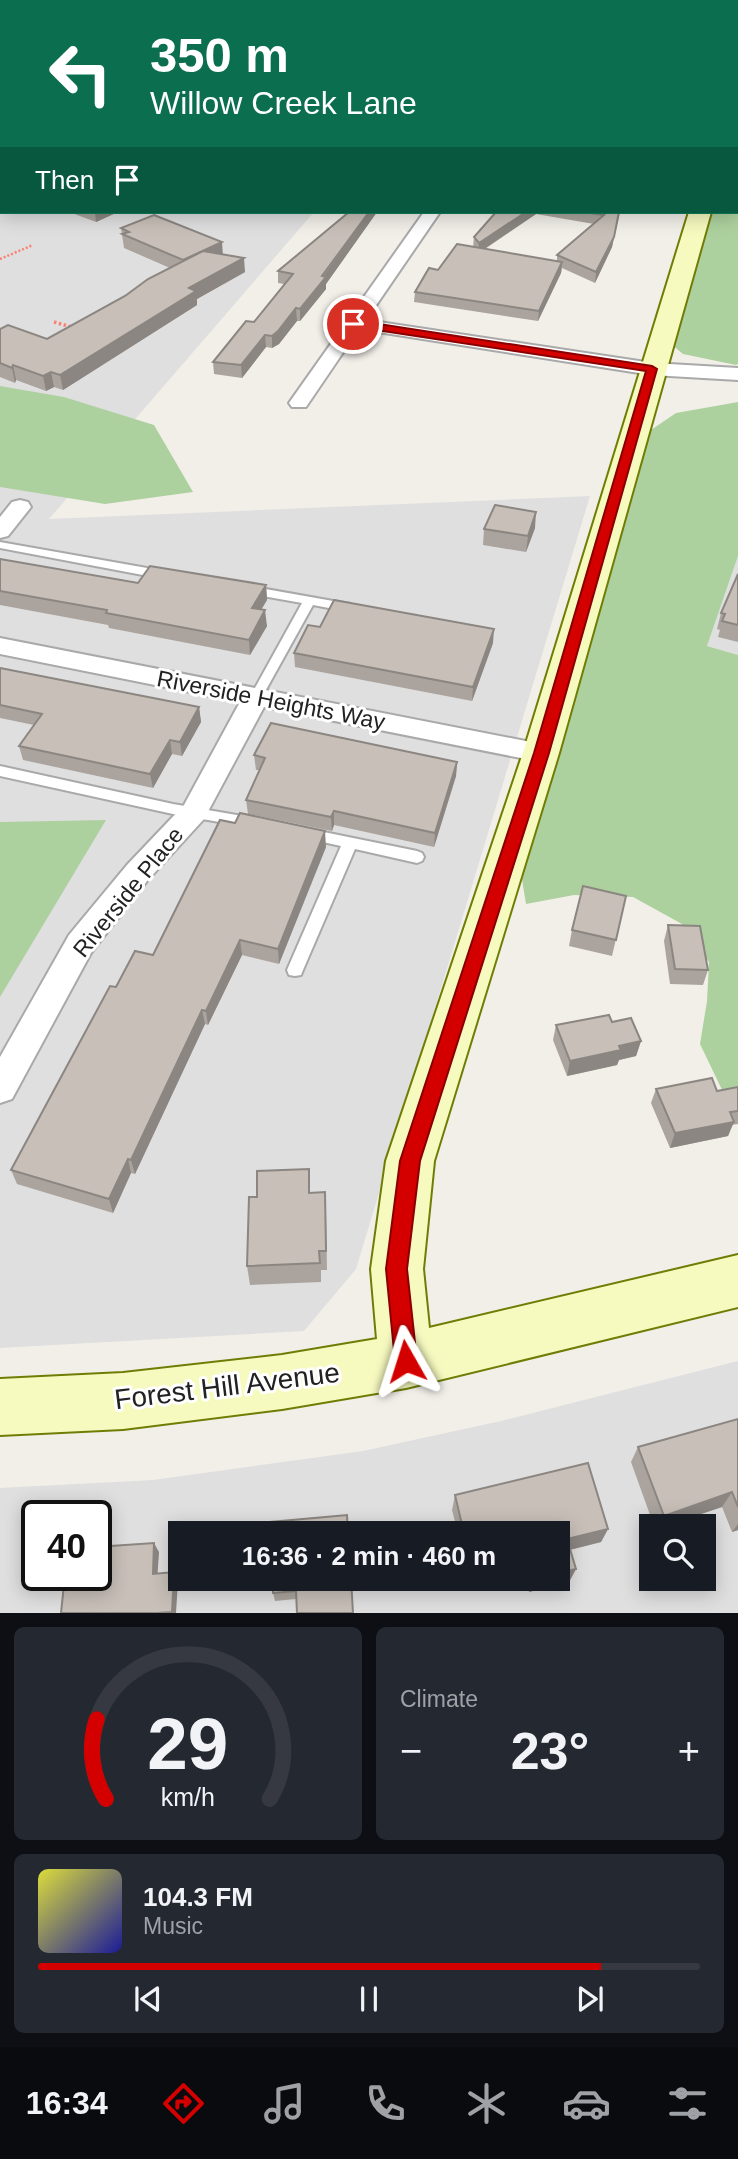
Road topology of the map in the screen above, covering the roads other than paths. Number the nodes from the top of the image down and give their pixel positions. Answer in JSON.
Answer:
{"nodes":[{"id":1,"x":431,"y":214,"type":"edge"},
{"id":2,"x":699,"y":214,"type":"edge"},
{"id":3,"x":353,"y":324,"type":"junction"},
{"id":4,"x":652,"y":369,"type":"junction"},
{"id":5,"x":738,"y":374,"type":"edge"},
{"id":6,"x":299,"y":403,"type":"dead end"},
{"id":7,"x":20,"y":507,"type":"dead end"},
{"id":8,"x":0,"y":531,"type":"edge"},
{"id":9,"x":0,"y":545,"type":"edge"},
{"id":10,"x":177,"y":577,"type":"edge"},
{"id":11,"x":229,"y":587,"type":"edge"},
{"id":12,"x":309,"y":601,"type":"junction"},
{"id":13,"x":363,"y":611,"type":"edge"},
{"id":14,"x":0,"y":646,"type":"edge"},
{"id":15,"x":256,"y":697,"type":"junction"},
{"id":16,"x":541,"y":753,"type":"junction"},
{"id":17,"x":0,"y":771,"type":"edge"},
{"id":18,"x":194,"y":812,"type":"junction"},
{"id":19,"x":270,"y":826,"type":"edge"},
{"id":20,"x":297,"y":832,"type":"edge"},
{"id":21,"x":350,"y":843,"type":"junction"},
{"id":22,"x":417,"y":857,"type":"dead end"},
{"id":23,"x":295,"y":970,"type":"dead end"},
{"id":24,"x":0,"y":1088,"type":"edge"},
{"id":25,"x":738,"y":1281,"type":"edge"},
{"id":26,"x":406,"y":1361,"type":"junction"},
{"id":27,"x":0,"y":1407,"type":"edge"}],
"edges":[{"from":1,"to":3,"type":"street"},
{"from":2,"to":4,"type":"street"},
{"from":3,"to":4,"type":"street"},
{"from":3,"to":6,"type":"street"},
{"from":4,"to":5,"type":"street"},
{"from":4,"to":16,"type":"street"},
{"from":7,"to":8,"type":"street"},
{"from":9,"to":10,"type":"lane"},
{"from":11,"to":12,"type":"lane"},
{"from":12,"to":13,"type":"lane"},
{"from":12,"to":15,"type":"lane"},
{"from":14,"to":15,"type":"street","name":"Riverside Heights Way"},
{"from":15,"to":16,"type":"street","name":"Riverside Heights Way"},
{"from":15,"to":18,"type":"street","name":"Riverside Place"},
{"from":16,"to":26,"type":"street"},
{"from":17,"to":18,"type":"lane"},
{"from":18,"to":19,"type":"lane"},
{"from":18,"to":24,"type":"street","name":"Riverside Place"},
{"from":20,"to":21,"type":"lane"},
{"from":21,"to":22,"type":"lane"},
{"from":21,"to":23,"type":"lane"},
{"from":25,"to":26,"type":"street","name":"Forest Hill Avenue"},
{"from":26,"to":27,"type":"street","name":"Forest Hill Avenue"}]}
